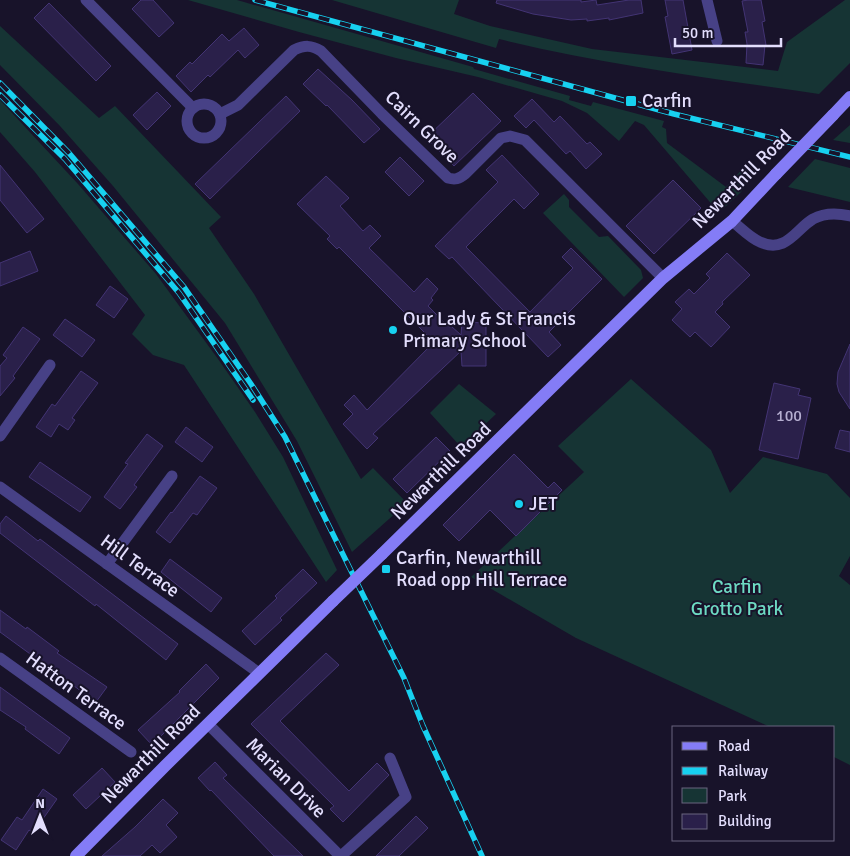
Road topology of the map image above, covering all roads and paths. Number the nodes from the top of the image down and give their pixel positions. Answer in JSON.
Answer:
{"nodes":[{"id":1,"x":86,"y":0,"type":"edge"},
{"id":2,"x":707,"y":0,"type":"edge"},
{"id":3,"x":717,"y":41,"type":"dead end"},
{"id":4,"x":850,"y":97,"type":"edge"},
{"id":5,"x":193,"y":108,"type":"junction"},
{"id":6,"x":220,"y":114,"type":"junction"},
{"id":7,"x":850,"y":216,"type":"edge"},
{"id":8,"x":732,"y":221,"type":"junction"},
{"id":9,"x":663,"y":278,"type":"junction"},
{"id":10,"x":50,"y":365,"type":"dead end"},
{"id":11,"x":0,"y":436,"type":"edge"},
{"id":12,"x":172,"y":476,"type":"dead end"},
{"id":13,"x":0,"y":487,"type":"edge"},
{"id":14,"x":107,"y":564,"type":"junction"},
{"id":15,"x":0,"y":658,"type":"edge"},
{"id":16,"x":259,"y":673,"type":"junction"},
{"id":17,"x":208,"y":724,"type":"junction"},
{"id":18,"x":131,"y":752,"type":"dead end"},
{"id":19,"x":390,"y":758,"type":"dead end"},
{"id":20,"x":76,"y":856,"type":"edge"},
{"id":21,"x":340,"y":856,"type":"edge"}],
"edges":[{"from":1,"to":5,"type":"street"},
{"from":2,"to":3,"type":"street"},
{"from":4,"to":8,"type":"main road","name":"Newarthill Road","bridge":true},
{"from":5,"to":6,"type":"street"},
{"from":5,"to":6,"type":"street"},
{"from":6,"to":9,"type":"street","name":"Cairn Grove"},
{"from":7,"to":8,"type":"street"},
{"from":8,"to":9,"type":"main road","name":"Newarthill Road"},
{"from":9,"to":16,"type":"main road","name":"Newarthill Road","bridge":true},
{"from":10,"to":11,"type":"street"},
{"from":12,"to":14,"type":"street"},
{"from":13,"to":14,"type":"street","name":"Hill Terrace"},
{"from":14,"to":16,"type":"street","name":"Hill Terrace"},
{"from":15,"to":18,"type":"street","name":"Hatton Terrace"},
{"from":16,"to":17,"type":"main road","name":"Newarthill Road"},
{"from":17,"to":20,"type":"main road","name":"Newarthill Road"},
{"from":17,"to":21,"type":"street","name":"Marian Drive"},
{"from":19,"to":21,"type":"street"}]}
